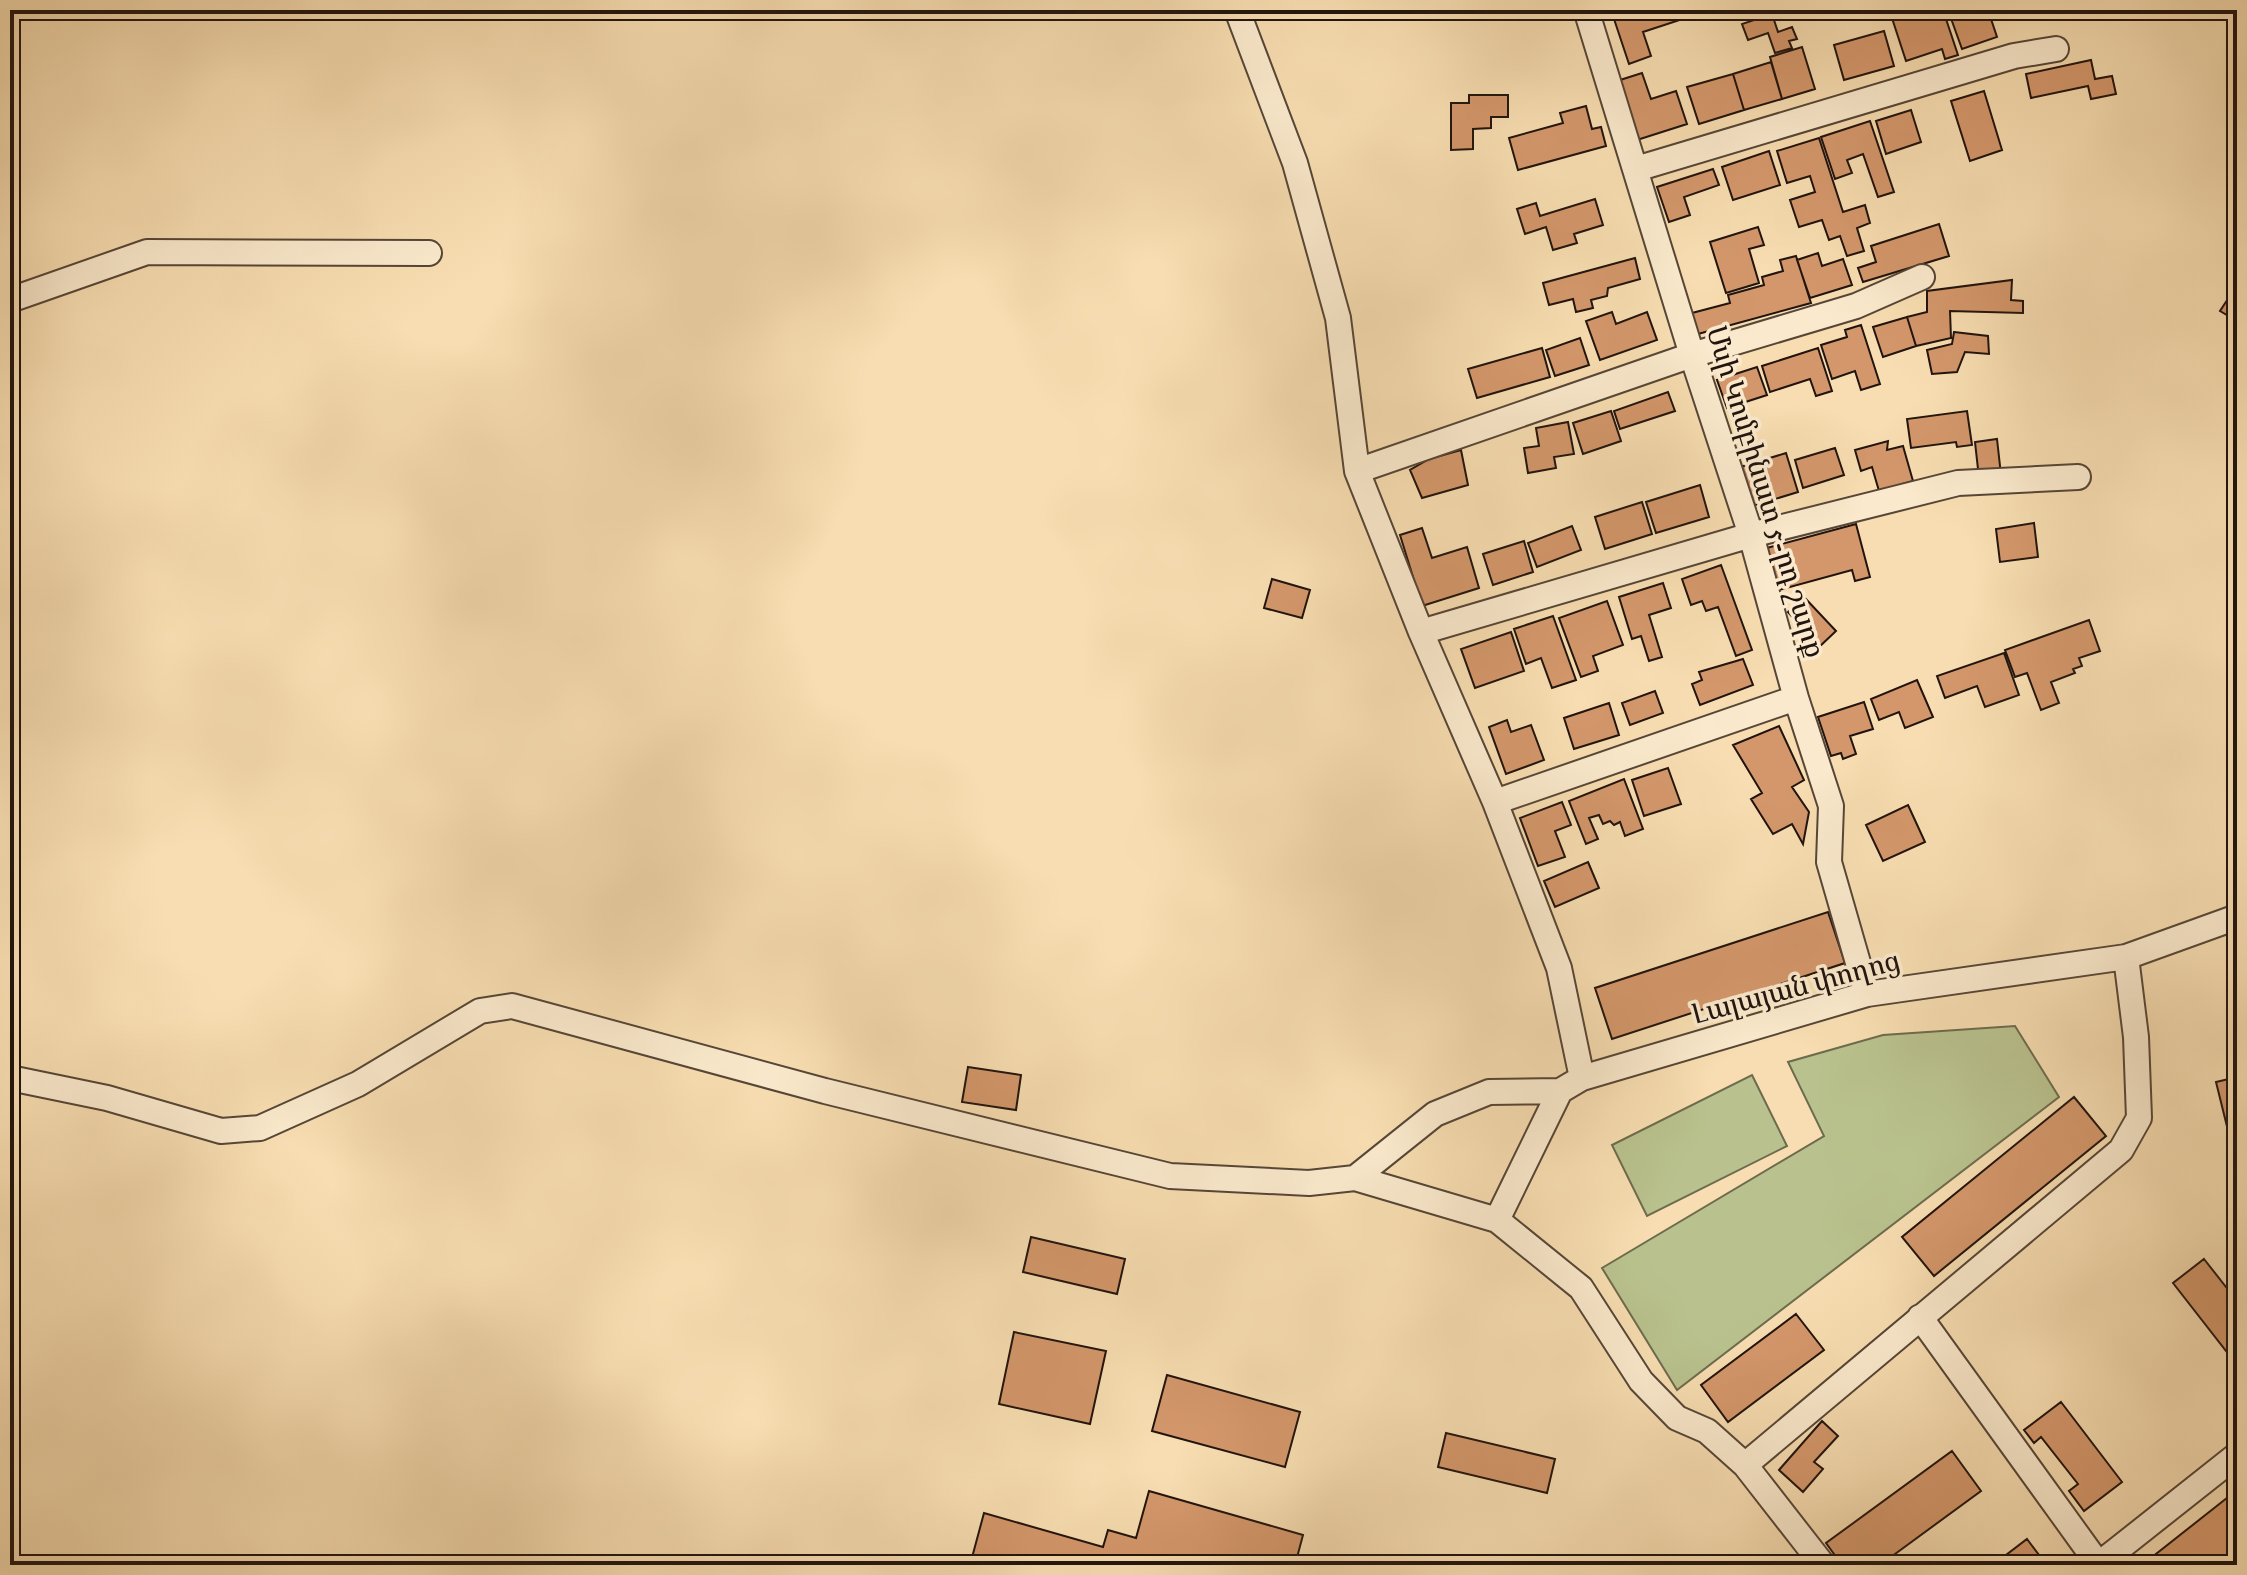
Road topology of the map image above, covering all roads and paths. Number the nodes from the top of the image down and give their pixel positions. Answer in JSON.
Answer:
{"nodes":[{"id":1,"x":1237,"y":10,"type":"edge"},
{"id":2,"x":1588,"y":10,"type":"edge"},
{"id":3,"x":2056,"y":49,"type":"dead end"},
{"id":4,"x":1636,"y":169,"type":"junction"},
{"id":5,"x":429,"y":253,"type":"dead end"},
{"id":6,"x":1922,"y":277,"type":"dead end"},
{"id":7,"x":10,"y":300,"type":"edge"},
{"id":8,"x":1692,"y":355,"type":"junction"},
{"id":9,"x":1357,"y":471,"type":"junction"},
{"id":10,"x":2078,"y":477,"type":"dead end"},
{"id":11,"x":1751,"y":535,"type":"junction"},
{"id":12,"x":1421,"y":632,"type":"junction"},
{"id":13,"x":1796,"y":698,"type":"junction"},
{"id":14,"x":1495,"y":802,"type":"junction"},
{"id":15,"x":2237,"y":917,"type":"edge"},
{"id":16,"x":2126,"y":957,"type":"junction"},
{"id":17,"x":1867,"y":994,"type":"junction"},
{"id":18,"x":10,"y":1078,"type":"edge"},
{"id":19,"x":1582,"y":1078,"type":"junction"},
{"id":20,"x":1560,"y":1091,"type":"junction"},
{"id":21,"x":1355,"y":1178,"type":"junction"},
{"id":22,"x":1497,"y":1220,"type":"junction"},
{"id":23,"x":1920,"y":1317,"type":"junction"},
{"id":24,"x":2237,"y":1455,"type":"edge"},
{"id":25,"x":1745,"y":1465,"type":"junction"},
{"id":26,"x":1823,"y":1565,"type":"edge"},
{"id":27,"x":2096,"y":1565,"type":"edge"}],
"edges":[{"from":1,"to":9,"type":"street"},
{"from":2,"to":4,"type":"street","name":"Մսի Կոմբինատ 5-րդ շարք"},
{"from":3,"to":4,"type":"street"},
{"from":4,"to":8,"type":"street","name":"Մսի Կոմբինատ 5-րդ շարք"},
{"from":5,"to":7,"type":"street"},
{"from":6,"to":8,"type":"street"},
{"from":8,"to":9,"type":"street"},
{"from":8,"to":11,"type":"street","name":"Մսի Կոմբինատ 5-րդ շարք"},
{"from":9,"to":12,"type":"street"},
{"from":10,"to":11,"type":"street"},
{"from":11,"to":12,"type":"street"},
{"from":11,"to":13,"type":"street","name":"Մսի Կոմբինատ 5-րդ շարք"},
{"from":12,"to":14,"type":"street"},
{"from":13,"to":14,"type":"street"},
{"from":13,"to":17,"type":"street","name":"Մսի Կոմբինատ 5-րդ շարք"},
{"from":14,"to":19,"type":"street"},
{"from":15,"to":16,"type":"street","name":"Լալայան փողոց"},
{"from":16,"to":17,"type":"street","name":"Լալայան փողոց"},
{"from":16,"to":23,"type":"street"},
{"from":17,"to":19,"type":"street","name":"Լալայան փողոց"},
{"from":18,"to":21,"type":"street"},
{"from":19,"to":20,"type":"street","name":"Լալայան փողոց"},
{"from":20,"to":21,"type":"street"},
{"from":20,"to":22,"type":"street"},
{"from":21,"to":22,"type":"street"},
{"from":22,"to":25,"type":"street"},
{"from":23,"to":25,"type":"street"},
{"from":23,"to":27,"type":"street"},
{"from":24,"to":27,"type":"street"},
{"from":25,"to":26,"type":"street"}]}
